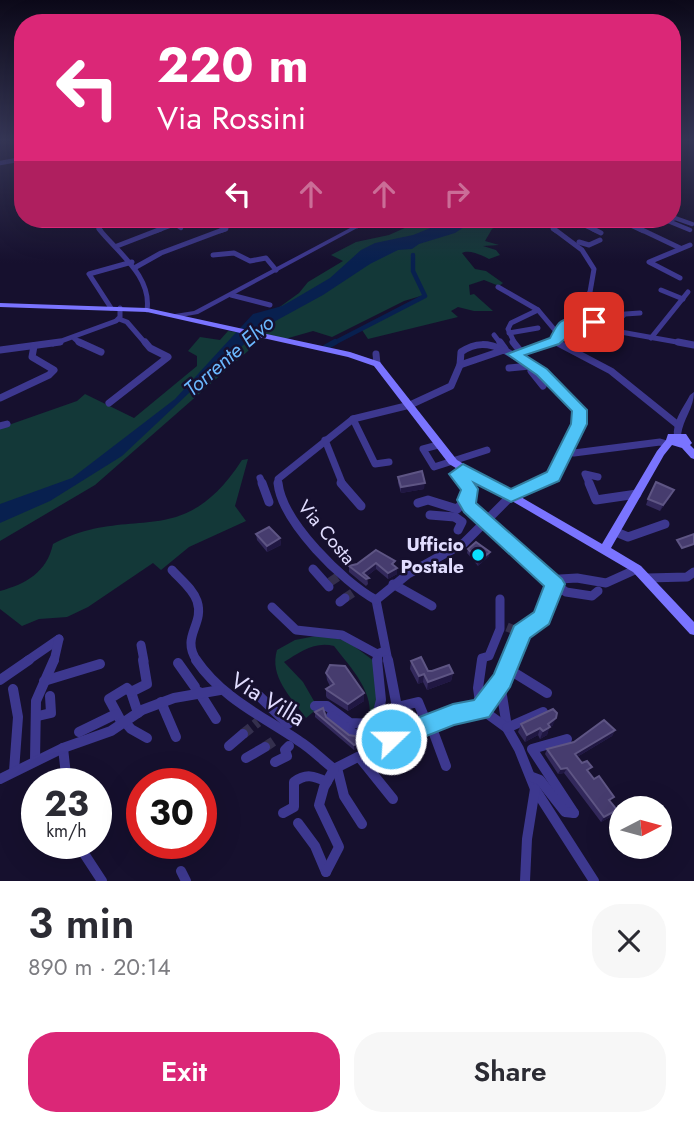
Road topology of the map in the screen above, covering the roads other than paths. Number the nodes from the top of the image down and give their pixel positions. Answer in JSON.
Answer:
{"nodes":[{"id":1,"x":692,"y":225,"type":"edge"},
{"id":2,"x":97,"y":228,"type":"edge"},
{"id":3,"x":164,"y":228,"type":"edge"},
{"id":4,"x":226,"y":228,"type":"edge"},
{"id":5,"x":353,"y":228,"type":"edge"},
{"id":6,"x":553,"y":228,"type":"edge"},
{"id":7,"x":591,"y":228,"type":"edge"},
{"id":8,"x":637,"y":228,"type":"edge"},
{"id":9,"x":601,"y":233,"type":"dead end"},
{"id":10,"x":562,"y":234,"type":"junction"},
{"id":11,"x":600,"y":240,"type":"dead end"},
{"id":12,"x":692,"y":245,"type":"edge"},
{"id":13,"x":117,"y":246,"type":"junction"},
{"id":14,"x":680,"y":248,"type":"junction"},
{"id":15,"x":213,"y":255,"type":"dead end"},
{"id":16,"x":134,"y":264,"type":"junction"},
{"id":17,"x":276,"y":270,"type":"junction"},
{"id":18,"x":680,"y":278,"type":"dead end"},
{"id":19,"x":498,"y":288,"type":"dead end"},
{"id":20,"x":660,"y":290,"type":"dead end"},
{"id":21,"x":688,"y":292,"type":"dead end"},
{"id":22,"x":231,"y":295,"type":"junction"},
{"id":23,"x":683,"y":299,"type":"junction"},
{"id":24,"x":215,"y":303,"type":"junction"},
{"id":25,"x":0,"y":305,"type":"edge"},
{"id":26,"x":270,"y":305,"type":"dead end"},
{"id":27,"x":116,"y":308,"type":"junction"},
{"id":28,"x":147,"y":310,"type":"junction"},
{"id":29,"x":538,"y":310,"type":"junction"},
{"id":30,"x":209,"y":312,"type":"junction"},
{"id":31,"x":640,"y":313,"type":"dead end"},
{"id":32,"x":195,"y":316,"type":"junction"},
{"id":33,"x":119,"y":319,"type":"junction"},
{"id":34,"x":569,"y":322,"type":"junction"},
{"id":35,"x":216,"y":325,"type":"junction"},
{"id":36,"x":538,"y":328,"type":"dead end"},
{"id":37,"x":610,"y":328,"type":"junction"},
{"id":38,"x":509,"y":333,"type":"junction"},
{"id":39,"x":579,"y":334,"type":"dead end"},
{"id":40,"x":494,"y":335,"type":"dead end"},
{"id":41,"x":74,"y":338,"type":"junction"},
{"id":42,"x":557,"y":338,"type":"junction"},
{"id":43,"x":651,"y":338,"type":"junction"},
{"id":44,"x":694,"y":345,"type":"edge"},
{"id":45,"x":34,"y":346,"type":"junction"},
{"id":46,"x":0,"y":350,"type":"edge"},
{"id":47,"x":505,"y":350,"type":"junction"},
{"id":48,"x":101,"y":352,"type":"dead end"},
{"id":49,"x":518,"y":353,"type":"junction"},
{"id":50,"x":464,"y":363,"type":"junction"},
{"id":51,"x":533,"y":367,"type":"junction"},
{"id":52,"x":509,"y":368,"type":"dead end"},
{"id":53,"x":543,"y":386,"type":"dead end"},
{"id":54,"x":694,"y":395,"type":"edge"},
{"id":55,"x":0,"y":398,"type":"edge"},
{"id":56,"x":109,"y":403,"type":"dead end"},
{"id":57,"x":410,"y":405,"type":"junction"},
{"id":58,"x":354,"y":419,"type":"junction"},
{"id":59,"x":673,"y":436,"type":"junction"},
{"id":60,"x":325,"y":440,"type":"junction"},
{"id":61,"x":439,"y":445,"type":"junction"},
{"id":62,"x":487,"y":450,"type":"dead end"},
{"id":63,"x":574,"y":453,"type":"dead end"},
{"id":64,"x":694,"y":456,"type":"edge"},
{"id":65,"x":389,"y":462,"type":"dead end"},
{"id":66,"x":453,"y":462,"type":"junction"},
{"id":67,"x":463,"y":470,"type":"junction"},
{"id":68,"x":598,"y":477,"type":"dead end"},
{"id":69,"x":260,"y":478,"type":"dead end"},
{"id":70,"x":271,"y":489,"type":"junction"},
{"id":71,"x":637,"y":494,"type":"junction"},
{"id":72,"x":511,"y":496,"type":"junction"},
{"id":73,"x":466,"y":500,"type":"junction"},
{"id":74,"x":269,"y":502,"type":"dead end"},
{"id":75,"x":418,"y":503,"type":"dead end"},
{"id":76,"x":361,"y":506,"type":"dead end"},
{"id":77,"x":430,"y":514,"type":"dead end"},
{"id":78,"x":485,"y":521,"type":"junction"},
{"id":79,"x":665,"y":524,"type":"dead end"},
{"id":80,"x":458,"y":530,"type":"dead end"},
{"id":81,"x":616,"y":532,"type":"junction"},
{"id":82,"x":605,"y":549,"type":"junction"},
{"id":83,"x":313,"y":569,"type":"dead end"},
{"id":84,"x":172,"y":570,"type":"dead end"},
{"id":85,"x":642,"y":573,"type":"junction"},
{"id":86,"x":692,"y":576,"type":"edge"},
{"id":87,"x":329,"y":584,"type":"dead end"},
{"id":88,"x":393,"y":584,"type":"junction"},
{"id":89,"x":555,"y":584,"type":"junction"},
{"id":90,"x":602,"y":587,"type":"junction"},
{"id":91,"x":500,"y":599,"type":"dead end"},
{"id":92,"x":376,"y":600,"type":"junction"},
{"id":93,"x":432,"y":606,"type":"dead end"},
{"id":94,"x":272,"y":607,"type":"dead end"},
{"id":95,"x":694,"y":630,"type":"edge"},
{"id":96,"x":141,"y":645,"type":"dead end"},
{"id":97,"x":381,"y":652,"type":"junction"},
{"id":98,"x":178,"y":663,"type":"dead end"},
{"id":99,"x":100,"y":664,"type":"dead end"},
{"id":100,"x":0,"y":680,"type":"edge"},
{"id":101,"x":43,"y":681,"type":"junction"},
{"id":102,"x":501,"y":681,"type":"junction"},
{"id":103,"x":13,"y":690,"type":"dead end"},
{"id":104,"x":220,"y":690,"type":"junction"},
{"id":105,"x":198,"y":691,"type":"junction"},
{"id":106,"x":254,"y":691,"type":"dead end"},
{"id":107,"x":131,"y":692,"type":"junction"},
{"id":108,"x":547,"y":693,"type":"dead end"},
{"id":109,"x":50,"y":696,"type":"dead end"},
{"id":110,"x":161,"y":702,"type":"junction"},
{"id":111,"x":397,"y":707,"type":"junction"},
{"id":112,"x":481,"y":709,"type":"junction"},
{"id":113,"x":543,"y":712,"type":"edge"},
{"id":114,"x":138,"y":713,"type":"junction"},
{"id":115,"x":38,"y":716,"type":"junction"},
{"id":116,"x":121,"y":719,"type":"junction"},
{"id":117,"x":216,"y":719,"type":"dead end"},
{"id":118,"x":430,"y":726,"type":"junction"},
{"id":119,"x":507,"y":728,"type":"junction"},
{"id":120,"x":79,"y":732,"type":"dead end"},
{"id":121,"x":243,"y":734,"type":"tunnel mouth"},
{"id":122,"x":288,"y":736,"type":"junction"},
{"id":123,"x":176,"y":737,"type":"dead end"},
{"id":124,"x":376,"y":737,"type":"dead end"},
{"id":125,"x":147,"y":738,"type":"dead end"},
{"id":126,"x":391,"y":739,"type":"junction"},
{"id":127,"x":567,"y":739,"type":"dead end"},
{"id":128,"x":229,"y":746,"type":"dead end"},
{"id":129,"x":265,"y":747,"type":"tunnel mouth"},
{"id":130,"x":63,"y":748,"type":"junction"},
{"id":131,"x":246,"y":758,"type":"dead end"},
{"id":132,"x":360,"y":758,"type":"junction"},
{"id":133,"x":35,"y":760,"type":"junction"},
{"id":134,"x":275,"y":762,"type":"dead end"},
{"id":135,"x":446,"y":766,"type":"dead end"},
{"id":136,"x":65,"y":768,"type":"edge"},
{"id":137,"x":335,"y":769,"type":"junction"},
{"id":138,"x":14,"y":771,"type":"junction"},
{"id":139,"x":532,"y":777,"type":"junction"},
{"id":140,"x":0,"y":779,"type":"edge"},
{"id":141,"x":327,"y":782,"type":"junction"},
{"id":142,"x":535,"y":789,"type":"junction"},
{"id":143,"x":393,"y":799,"type":"dead end"},
{"id":144,"x":283,"y":813,"type":"dead end"},
{"id":145,"x":298,"y":822,"type":"dead end"},
{"id":146,"x":362,"y":824,"type":"dead end"},
{"id":147,"x":88,"y":859,"type":"edge"},
{"id":148,"x":102,"y":881,"type":"edge"},
{"id":149,"x":525,"y":881,"type":"edge"},
{"id":150,"x":594,"y":881,"type":"edge"}],
"edges":[{"from":1,"to":12,"type":"street"},
{"from":2,"to":13,"type":"street"},
{"from":3,"to":13,"type":"street"},
{"from":4,"to":16,"type":"street"},
{"from":5,"to":17,"type":"street"},
{"from":6,"to":10,"type":"street"},
{"from":7,"to":9,"type":"street"},
{"from":8,"to":14,"type":"street"},
{"from":10,"to":11,"type":"street"},
{"from":10,"to":34,"type":"street"},
{"from":12,"to":14,"type":"street"},
{"from":13,"to":16,"type":"street"},
{"from":14,"to":18,"type":"street"},
{"from":15,"to":17,"type":"street"},
{"from":16,"to":27,"type":"street"},
{"from":16,"to":28,"type":"street"},
{"from":17,"to":22,"type":"street"},
{"from":19,"to":29,"type":"street"},
{"from":20,"to":23,"type":"street"},
{"from":21,"to":23,"type":"street"},
{"from":22,"to":24,"type":"street"},
{"from":22,"to":26,"type":"street"},
{"from":23,"to":43,"type":"street"},
{"from":24,"to":30,"type":"street"},
{"from":24,"to":32,"type":"street"},
{"from":25,"to":27,"type":"main road"},
{"from":27,"to":28,"type":"main road"},
{"from":27,"to":33,"type":"street"},
{"from":28,"to":32,"type":"main road"},
{"from":29,"to":38,"type":"street"},
{"from":29,"to":42,"type":"street"},
{"from":30,"to":32,"type":"street"},
{"from":30,"to":35,"type":"street"},
{"from":31,"to":37,"type":"street"},
{"from":32,"to":35,"type":"main road"},
{"from":33,"to":41,"type":"street"},
{"from":33,"to":56,"type":"street"},
{"from":34,"to":37,"type":"street"},
{"from":34,"to":42,"type":"street"},
{"from":35,"to":57,"type":"main road"},
{"from":36,"to":38,"type":"street"},
{"from":37,"to":43,"type":"street"},
{"from":38,"to":49,"type":"street"},
{"from":39,"to":42,"type":"street"},
{"from":40,"to":47,"type":"street"},
{"from":41,"to":45,"type":"street"},
{"from":41,"to":48,"type":"street"},
{"from":42,"to":49,"type":"street"},
{"from":42,"to":59,"type":"street"},
{"from":43,"to":44,"type":"street"},
{"from":45,"to":46,"type":"street"},
{"from":45,"to":55,"type":"street"},
{"from":47,"to":49,"type":"street"},
{"from":47,"to":50,"type":"street"},
{"from":47,"to":50,"type":"street"},
{"from":49,"to":51,"type":"street"},
{"from":50,"to":57,"type":"street"},
{"from":51,"to":52,"type":"street"},
{"from":51,"to":53,"type":"street"},
{"from":51,"to":72,"type":"street"},
{"from":54,"to":59,"type":"street"},
{"from":57,"to":58,"type":"street"},
{"from":57,"to":61,"type":"main road"},
{"from":58,"to":60,"type":"street"},
{"from":58,"to":65,"type":"street"},
{"from":59,"to":63,"type":"street"},
{"from":59,"to":64,"type":"main road"},
{"from":59,"to":71,"type":"main road"},
{"from":60,"to":70,"type":"street","name":"Via Costa"},
{"from":60,"to":76,"type":"street"},
{"from":61,"to":66,"type":"main road"},
{"from":61,"to":66,"type":"street"},
{"from":62,"to":66,"type":"street"},
{"from":66,"to":67,"type":"main road"},
{"from":67,"to":72,"type":"main road"},
{"from":67,"to":73,"type":"street"},
{"from":68,"to":71,"type":"street"},
{"from":69,"to":70,"type":"street"},
{"from":70,"to":74,"type":"street"},
{"from":70,"to":92,"type":"street","name":"Via Costa"},
{"from":71,"to":81,"type":"main road"},
{"from":72,"to":78,"type":"street"},
{"from":72,"to":82,"type":"main road"},
{"from":73,"to":75,"type":"street"},
{"from":73,"to":78,"type":"street"},
{"from":77,"to":80,"type":"street"},
{"from":78,"to":88,"type":"street"},
{"from":78,"to":89,"type":"street"},
{"from":79,"to":81,"type":"street"},
{"from":81,"to":82,"type":"main road"},
{"from":82,"to":85,"type":"main road"},
{"from":83,"to":87,"type":"street"},
{"from":84,"to":104,"type":"street"},
{"from":85,"to":86,"type":"street"},
{"from":85,"to":90,"type":"street"},
{"from":85,"to":95,"type":"main road"},
{"from":88,"to":92,"type":"street"},
{"from":88,"to":93,"type":"street"},
{"from":89,"to":90,"type":"street"},
{"from":89,"to":90,"type":"street"},
{"from":89,"to":102,"type":"street"},
{"from":91,"to":112,"type":"street"},
{"from":92,"to":97,"type":"street"},
{"from":94,"to":97,"type":"street"},
{"from":96,"to":107,"type":"street"},
{"from":97,"to":111,"type":"street"},
{"from":97,"to":124,"type":"street"},
{"from":98,"to":105,"type":"street"},
{"from":99,"to":101,"type":"street"},
{"from":100,"to":101,"type":"street"},
{"from":101,"to":115,"type":"street"},
{"from":102,"to":108,"type":"street"},
{"from":102,"to":112,"type":"street"},
{"from":102,"to":119,"type":"street"},
{"from":103,"to":138,"type":"street"},
{"from":104,"to":105,"type":"street","name":"Via Villa"},
{"from":104,"to":122,"type":"street","name":"Via Villa"},
{"from":105,"to":110,"type":"street","name":"Via Villa"},
{"from":105,"to":117,"type":"street"},
{"from":106,"to":122,"type":"street"},
{"from":107,"to":114,"type":"street"},
{"from":107,"to":116,"type":"street"},
{"from":109,"to":115,"type":"street"},
{"from":110,"to":114,"type":"street","name":"Via Villa"},
{"from":110,"to":123,"type":"street"},
{"from":111,"to":118,"type":"street"},
{"from":111,"to":126,"type":"street"},
{"from":112,"to":118,"type":"street"},
{"from":112,"to":119,"type":"street"},
{"from":113,"to":119,"type":"street"},
{"from":114,"to":116,"type":"street","name":"Via Villa"},
{"from":115,"to":133,"type":"street"},
{"from":116,"to":120,"type":"street"},
{"from":116,"to":125,"type":"street"},
{"from":116,"to":130,"type":"street","name":"Via Villa"},
{"from":118,"to":126,"type":"street"},
{"from":118,"to":135,"type":"street"},
{"from":119,"to":139,"type":"street"},
{"from":121,"to":128,"type":"street"},
{"from":122,"to":134,"type":"street"},
{"from":122,"to":137,"type":"street","name":"Via Villa"},
{"from":126,"to":132,"type":"street"},
{"from":127,"to":139,"type":"street"},
{"from":129,"to":131,"type":"street"},
{"from":130,"to":133,"type":"street","name":"Via Villa"},
{"from":130,"to":136,"type":"street"},
{"from":132,"to":137,"type":"street"},
{"from":132,"to":143,"type":"street"},
{"from":133,"to":138,"type":"street","name":"Via Villa"},
{"from":137,"to":141,"type":"street"},
{"from":137,"to":146,"type":"street"},
{"from":138,"to":140,"type":"street","name":"Via Villa"},
{"from":139,"to":142,"type":"street"},
{"from":141,"to":144,"type":"street"},
{"from":141,"to":145,"type":"street"},
{"from":142,"to":149,"type":"street"},
{"from":142,"to":150,"type":"street"},
{"from":147,"to":148,"type":"street"}]}
